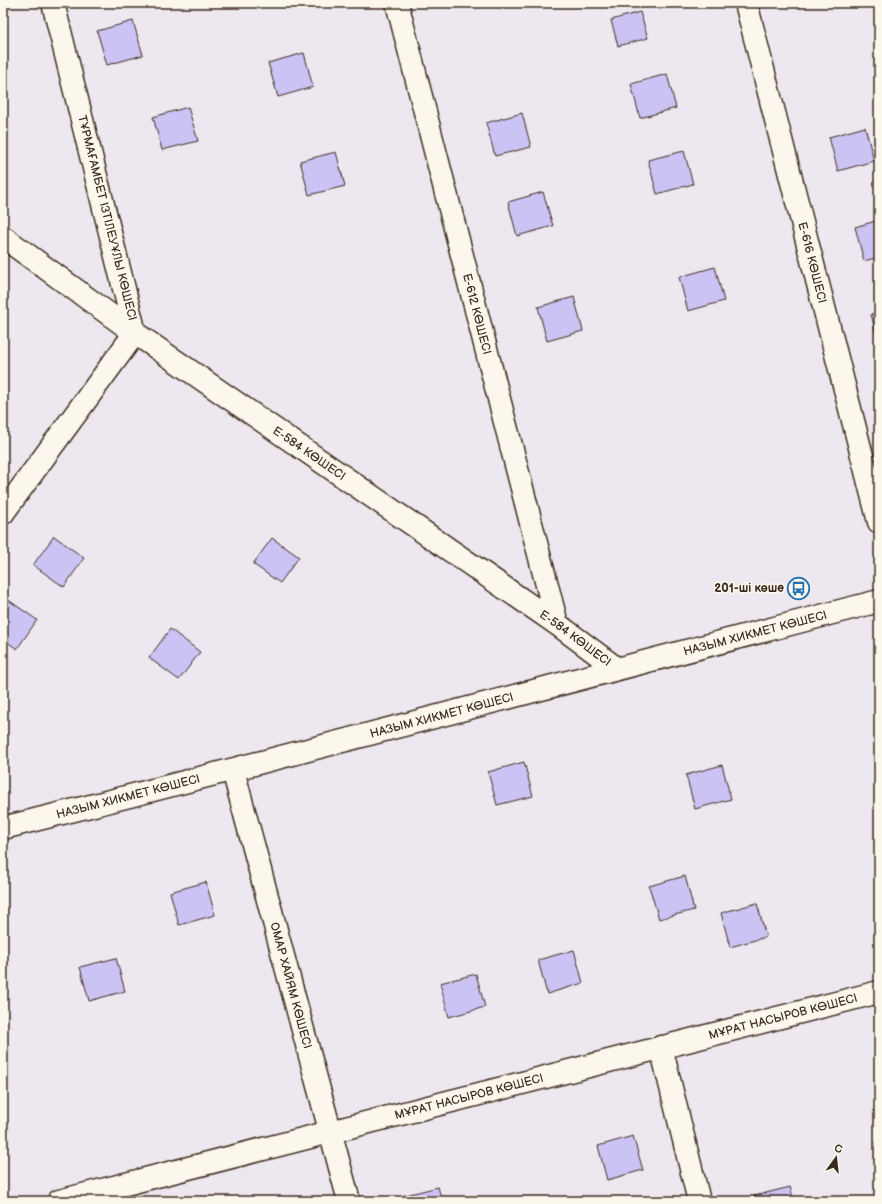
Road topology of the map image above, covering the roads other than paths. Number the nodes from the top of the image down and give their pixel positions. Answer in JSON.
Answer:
{"nodes":[{"id":1,"x":53,"y":3,"type":"edge"},
{"id":2,"x":397,"y":3,"type":"edge"},
{"id":3,"x":746,"y":3,"type":"edge"},
{"id":4,"x":3,"y":237,"type":"edge"},
{"id":5,"x":135,"y":333,"type":"junction"},
{"id":6,"x":3,"y":513,"type":"edge"},
{"id":7,"x":879,"y":522,"type":"edge"},
{"id":8,"x":879,"y":601,"type":"edge"},
{"id":9,"x":558,"y":624,"type":"junction"},
{"id":10,"x":616,"y":668,"type":"junction"},
{"id":11,"x":233,"y":770,"type":"junction"},
{"id":12,"x":3,"y":828,"type":"edge"},
{"id":13,"x":879,"y":992,"type":"edge"},
{"id":14,"x":661,"y":1047,"type":"junction"},
{"id":15,"x":332,"y":1131,"type":"junction"},
{"id":16,"x":59,"y":1201,"type":"edge"},
{"id":17,"x":349,"y":1201,"type":"edge"},
{"id":18,"x":699,"y":1201,"type":"edge"}],
"edges":[{"from":1,"to":5,"type":"street","name":"ТҰРМАҒАМБЕТ ІЗТІЛЕУҰЛЫ КӨШЕСІ"},
{"from":2,"to":9,"type":"street","name":"Е-612 КӨШЕСІ"},
{"from":3,"to":7,"type":"street","name":"Е-616 КӨШЕСІ"},
{"from":4,"to":5,"type":"street","name":"Е-584 КӨШЕСІ"},
{"from":5,"to":6,"type":"street","name":"ТҰРМАҒАМБЕТ ІЗТІЛЕУҰЛЫ КӨШЕСІ"},
{"from":5,"to":9,"type":"street","name":"Е-584 КӨШЕСІ"},
{"from":8,"to":10,"type":"street","name":"НАЗЫМ ХИКМЕТ КӨШЕСІ"},
{"from":9,"to":10,"type":"street","name":"Е-584 КӨШЕСІ"},
{"from":10,"to":11,"type":"street","name":"НАЗЫМ ХИКМЕТ КӨШЕСІ"},
{"from":11,"to":12,"type":"street","name":"НАЗЫМ ХИКМЕТ КӨШЕСІ"},
{"from":11,"to":15,"type":"street","name":"ОМАР ХАЙЯМ КӨШЕСІ"},
{"from":13,"to":14,"type":"street","name":"МҰРАТ НАСЫРОВ КӨШЕСІ"},
{"from":14,"to":15,"type":"street","name":"МҰРАТ НАСЫРОВ КӨШЕСІ"},
{"from":14,"to":18,"type":"street"},
{"from":15,"to":16,"type":"street","name":"МҰРАТ НАСЫРОВ КӨШЕСІ"},
{"from":15,"to":17,"type":"street","name":"ОМАР ХАЙЯМ КӨШЕСІ"}]}
